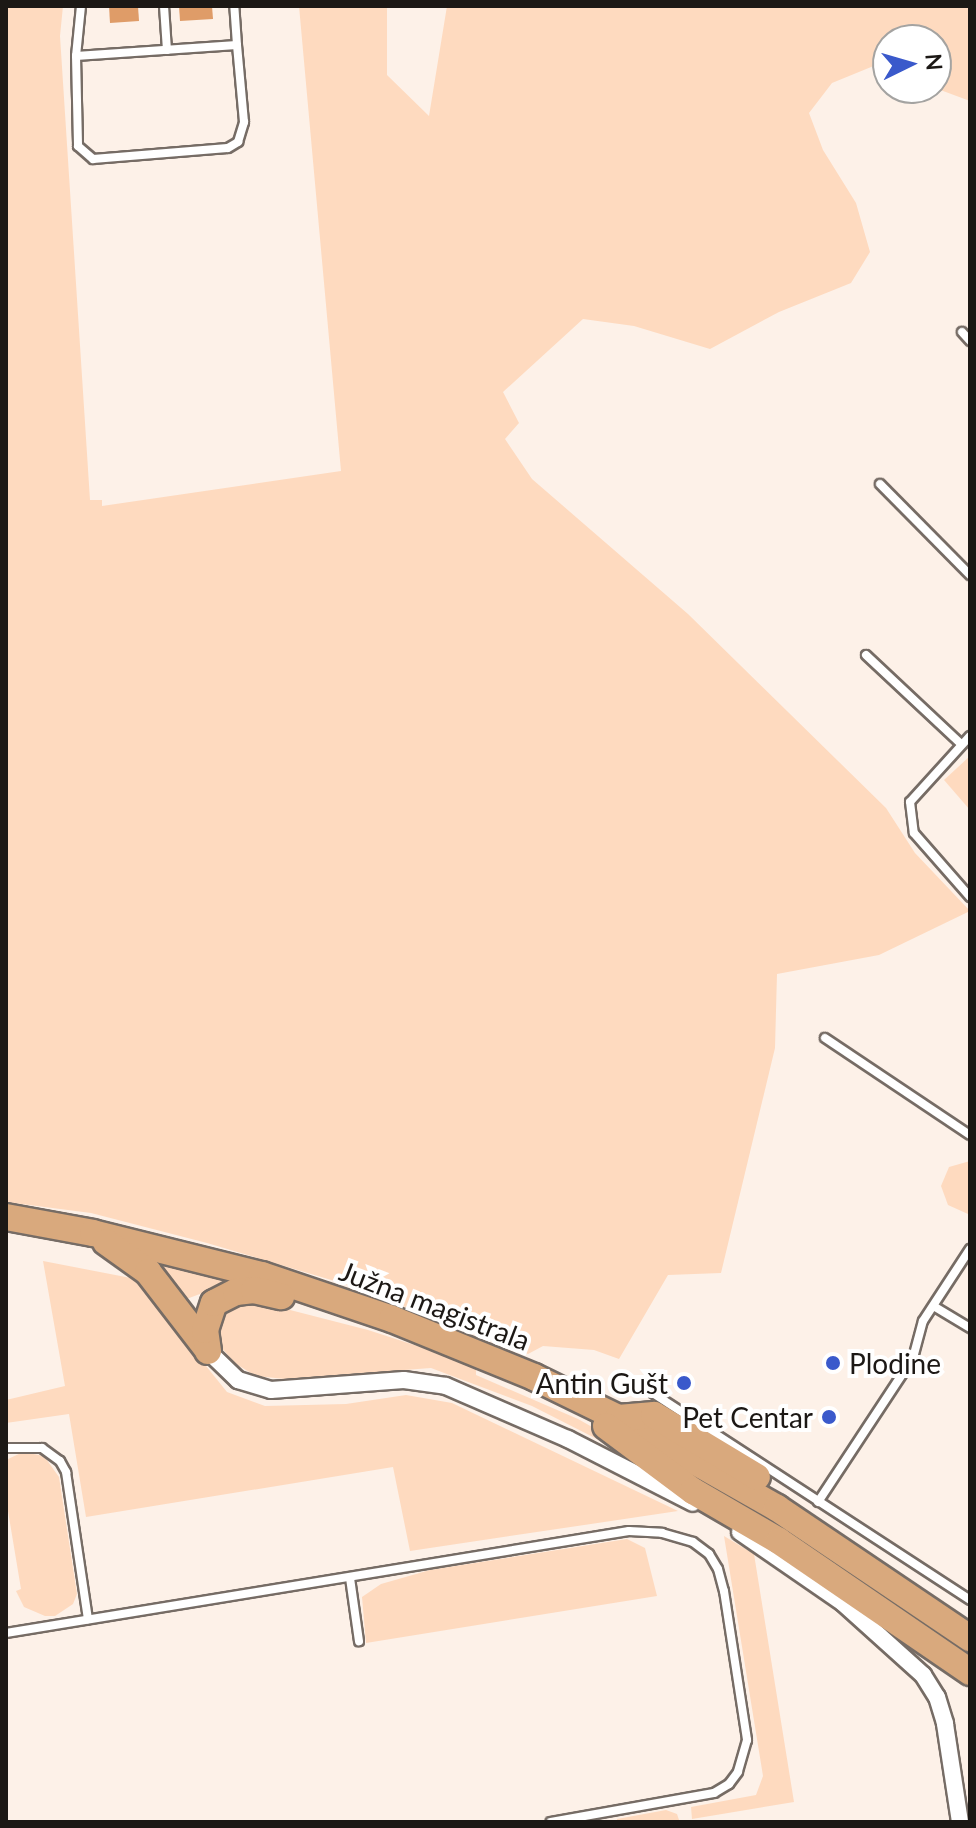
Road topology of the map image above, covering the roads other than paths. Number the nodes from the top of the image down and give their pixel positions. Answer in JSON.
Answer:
{"nodes":[{"id":1,"x":81,"y":6,"type":"edge"},
{"id":2,"x":164,"y":6,"type":"edge"},
{"id":3,"x":234,"y":6,"type":"edge"},
{"id":4,"x":237,"y":45,"type":"junction"},
{"id":5,"x":167,"y":50,"type":"junction"},
{"id":6,"x":76,"y":56,"type":"junction"},
{"id":7,"x":962,"y":332,"type":"dead end"},
{"id":8,"x":970,"y":341,"type":"edge"},
{"id":9,"x":880,"y":484,"type":"dead end"},
{"id":10,"x":970,"y":575,"type":"edge"},
{"id":11,"x":866,"y":655,"type":"dead end"},
{"id":12,"x":970,"y":736,"type":"edge"},
{"id":13,"x":961,"y":744,"type":"junction"},
{"id":14,"x":970,"y":897,"type":"edge"},
{"id":15,"x":825,"y":1038,"type":"dead end"},
{"id":16,"x":970,"y":1135,"type":"edge"},
{"id":17,"x":6,"y":1217,"type":"edge"},
{"id":18,"x":93,"y":1233,"type":"junction"},
{"id":19,"x":970,"y":1249,"type":"edge"},
{"id":20,"x":340,"y":1302,"type":"junction"},
{"id":21,"x":935,"y":1307,"type":"junction"},
{"id":22,"x":970,"y":1328,"type":"edge"},
{"id":23,"x":208,"y":1351,"type":"junction"},
{"id":24,"x":545,"y":1382,"type":"junction"},
{"id":25,"x":648,"y":1390,"type":"dead end"},
{"id":26,"x":618,"y":1418,"type":"junction"},
{"id":27,"x":6,"y":1448,"type":"edge"},
{"id":28,"x":818,"y":1502,"type":"junction"},
{"id":29,"x":350,"y":1578,"type":"junction"},
{"id":30,"x":970,"y":1600,"type":"edge"},
{"id":31,"x":970,"y":1618,"type":"edge"},
{"id":32,"x":88,"y":1619,"type":"junction"},
{"id":33,"x":6,"y":1633,"type":"edge"},
{"id":34,"x":970,"y":1638,"type":"edge"},
{"id":35,"x":359,"y":1641,"type":"dead end"},
{"id":36,"x":970,"y":1672,"type":"edge"},
{"id":37,"x":551,"y":1822,"type":"edge"},
{"id":38,"x":960,"y":1822,"type":"edge"}],
"edges":[{"from":1,"to":6,"type":"lane"},
{"from":2,"to":5,"type":"lane"},
{"from":3,"to":4,"type":"lane"},
{"from":4,"to":5,"type":"lane"},
{"from":4,"to":6,"type":"lane"},
{"from":5,"to":6,"type":"lane"},
{"from":7,"to":8,"type":"lane"},
{"from":9,"to":10,"type":"lane"},
{"from":11,"to":13,"type":"lane"},
{"from":12,"to":13,"type":"lane"},
{"from":13,"to":14,"type":"lane"},
{"from":15,"to":16,"type":"lane"},
{"from":17,"to":18,"type":"main road","name":"Južna magistrala"},
{"from":18,"to":20,"type":"main road","name":"Južna magistrala"},
{"from":18,"to":23,"type":"main road"},
{"from":19,"to":21,"type":"lane"},
{"from":20,"to":23,"type":"main road"},
{"from":20,"to":24,"type":"main road","name":"Južna magistrala"},
{"from":21,"to":22,"type":"lane"},
{"from":21,"to":28,"type":"lane"},
{"from":23,"to":38,"type":"street"},
{"from":24,"to":26,"type":"main road","name":"Južna magistrala"},
{"from":24,"to":36,"type":"main road"},
{"from":25,"to":28,"type":"lane"},
{"from":26,"to":31,"type":"main road"},
{"from":26,"to":34,"type":"main road","name":"Južna magistrala"},
{"from":27,"to":32,"type":"lane"},
{"from":28,"to":30,"type":"lane"},
{"from":29,"to":32,"type":"lane"},
{"from":29,"to":35,"type":"lane"},
{"from":29,"to":37,"type":"lane"},
{"from":32,"to":33,"type":"lane"}]}
